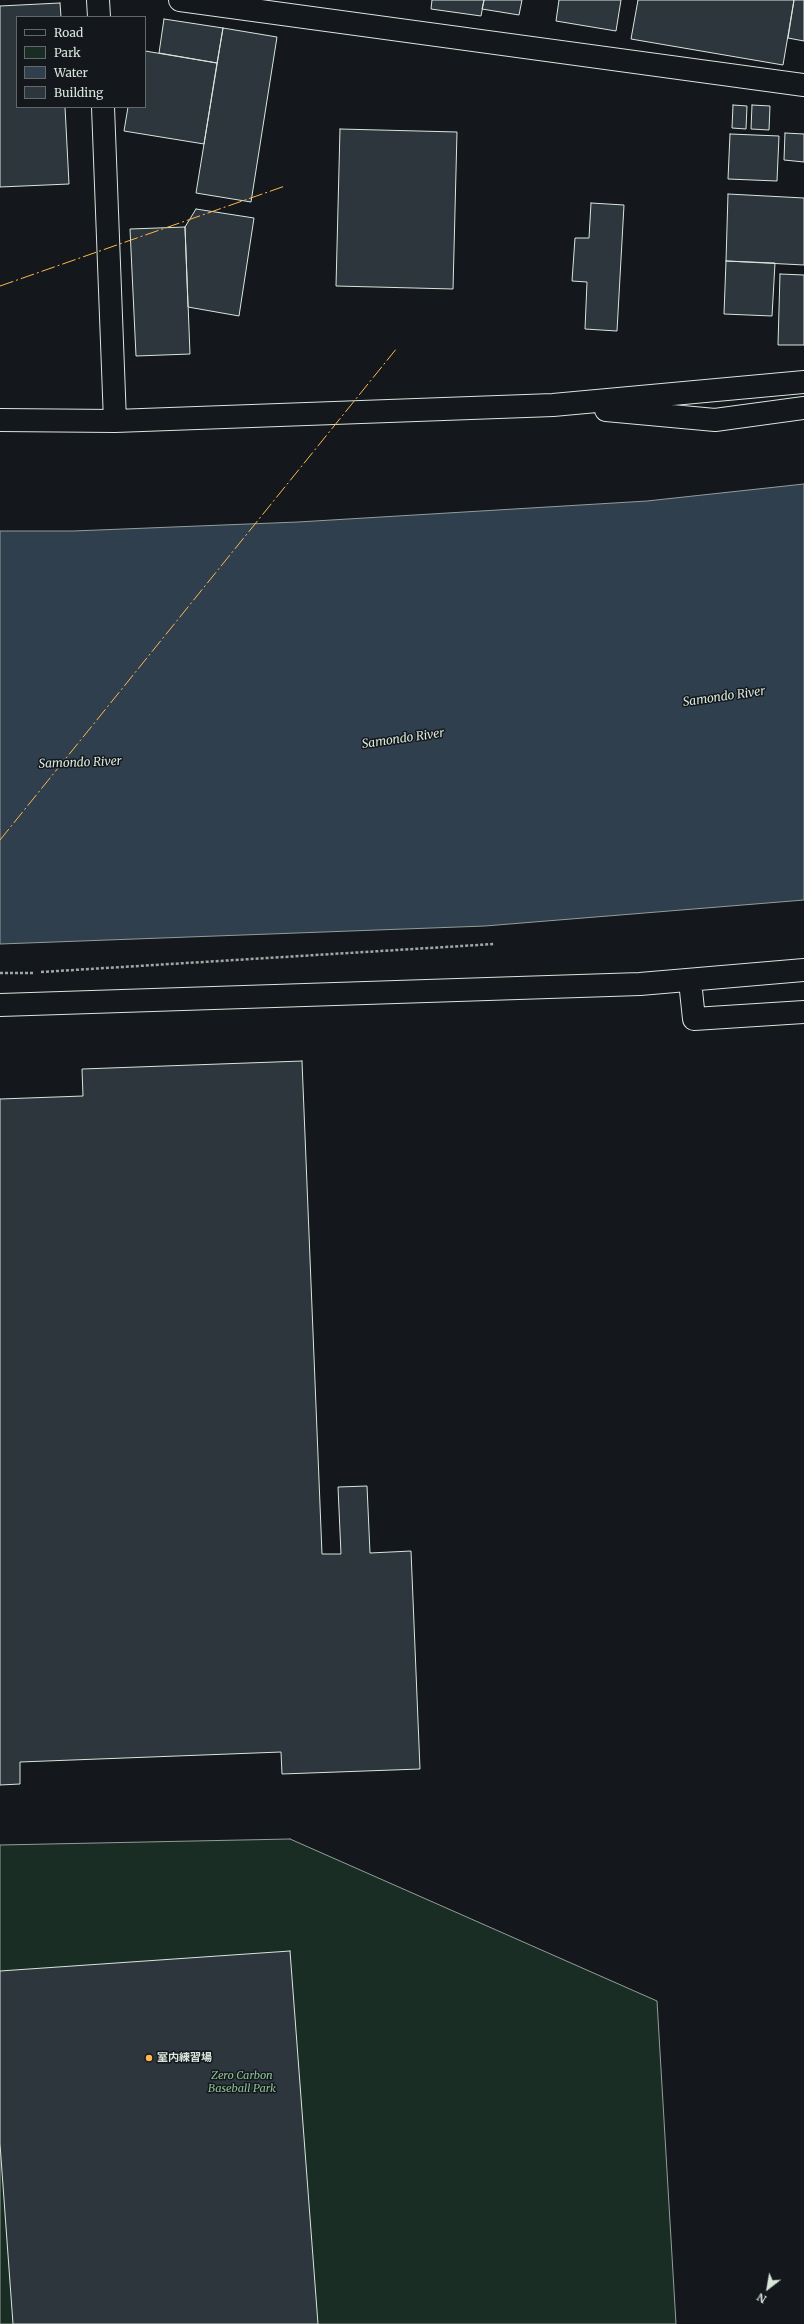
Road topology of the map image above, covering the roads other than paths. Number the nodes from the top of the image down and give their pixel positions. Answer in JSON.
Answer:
{"nodes":[{"id":1,"x":98,"y":0,"type":"edge"},
{"id":2,"x":180,"y":0,"type":"edge"},
{"id":3,"x":99,"y":16,"type":"edge"},
{"id":4,"x":804,"y":85,"type":"edge"},
{"id":5,"x":103,"y":108,"type":"edge"},
{"id":6,"x":804,"y":382,"type":"edge"},
{"id":7,"x":553,"y":405,"type":"junction"},
{"id":8,"x":804,"y":408,"type":"edge"},
{"id":9,"x":0,"y":420,"type":"edge"},
{"id":10,"x":115,"y":421,"type":"junction"},
{"id":11,"x":804,"y":970,"type":"edge"},
{"id":12,"x":690,"y":980,"type":"junction"},
{"id":13,"x":0,"y":1005,"type":"edge"},
{"id":14,"x":804,"y":1012,"type":"edge"}],
"edges":[{"from":1,"to":3,"type":"street"},
{"from":2,"to":4,"type":"street"},
{"from":5,"to":10,"type":"street"},
{"from":6,"to":7,"type":"street"},
{"from":7,"to":8,"type":"street"},
{"from":7,"to":10,"type":"street"},
{"from":9,"to":10,"type":"street"},
{"from":11,"to":12,"type":"street"},
{"from":12,"to":13,"type":"street"},
{"from":12,"to":14,"type":"street"}]}
